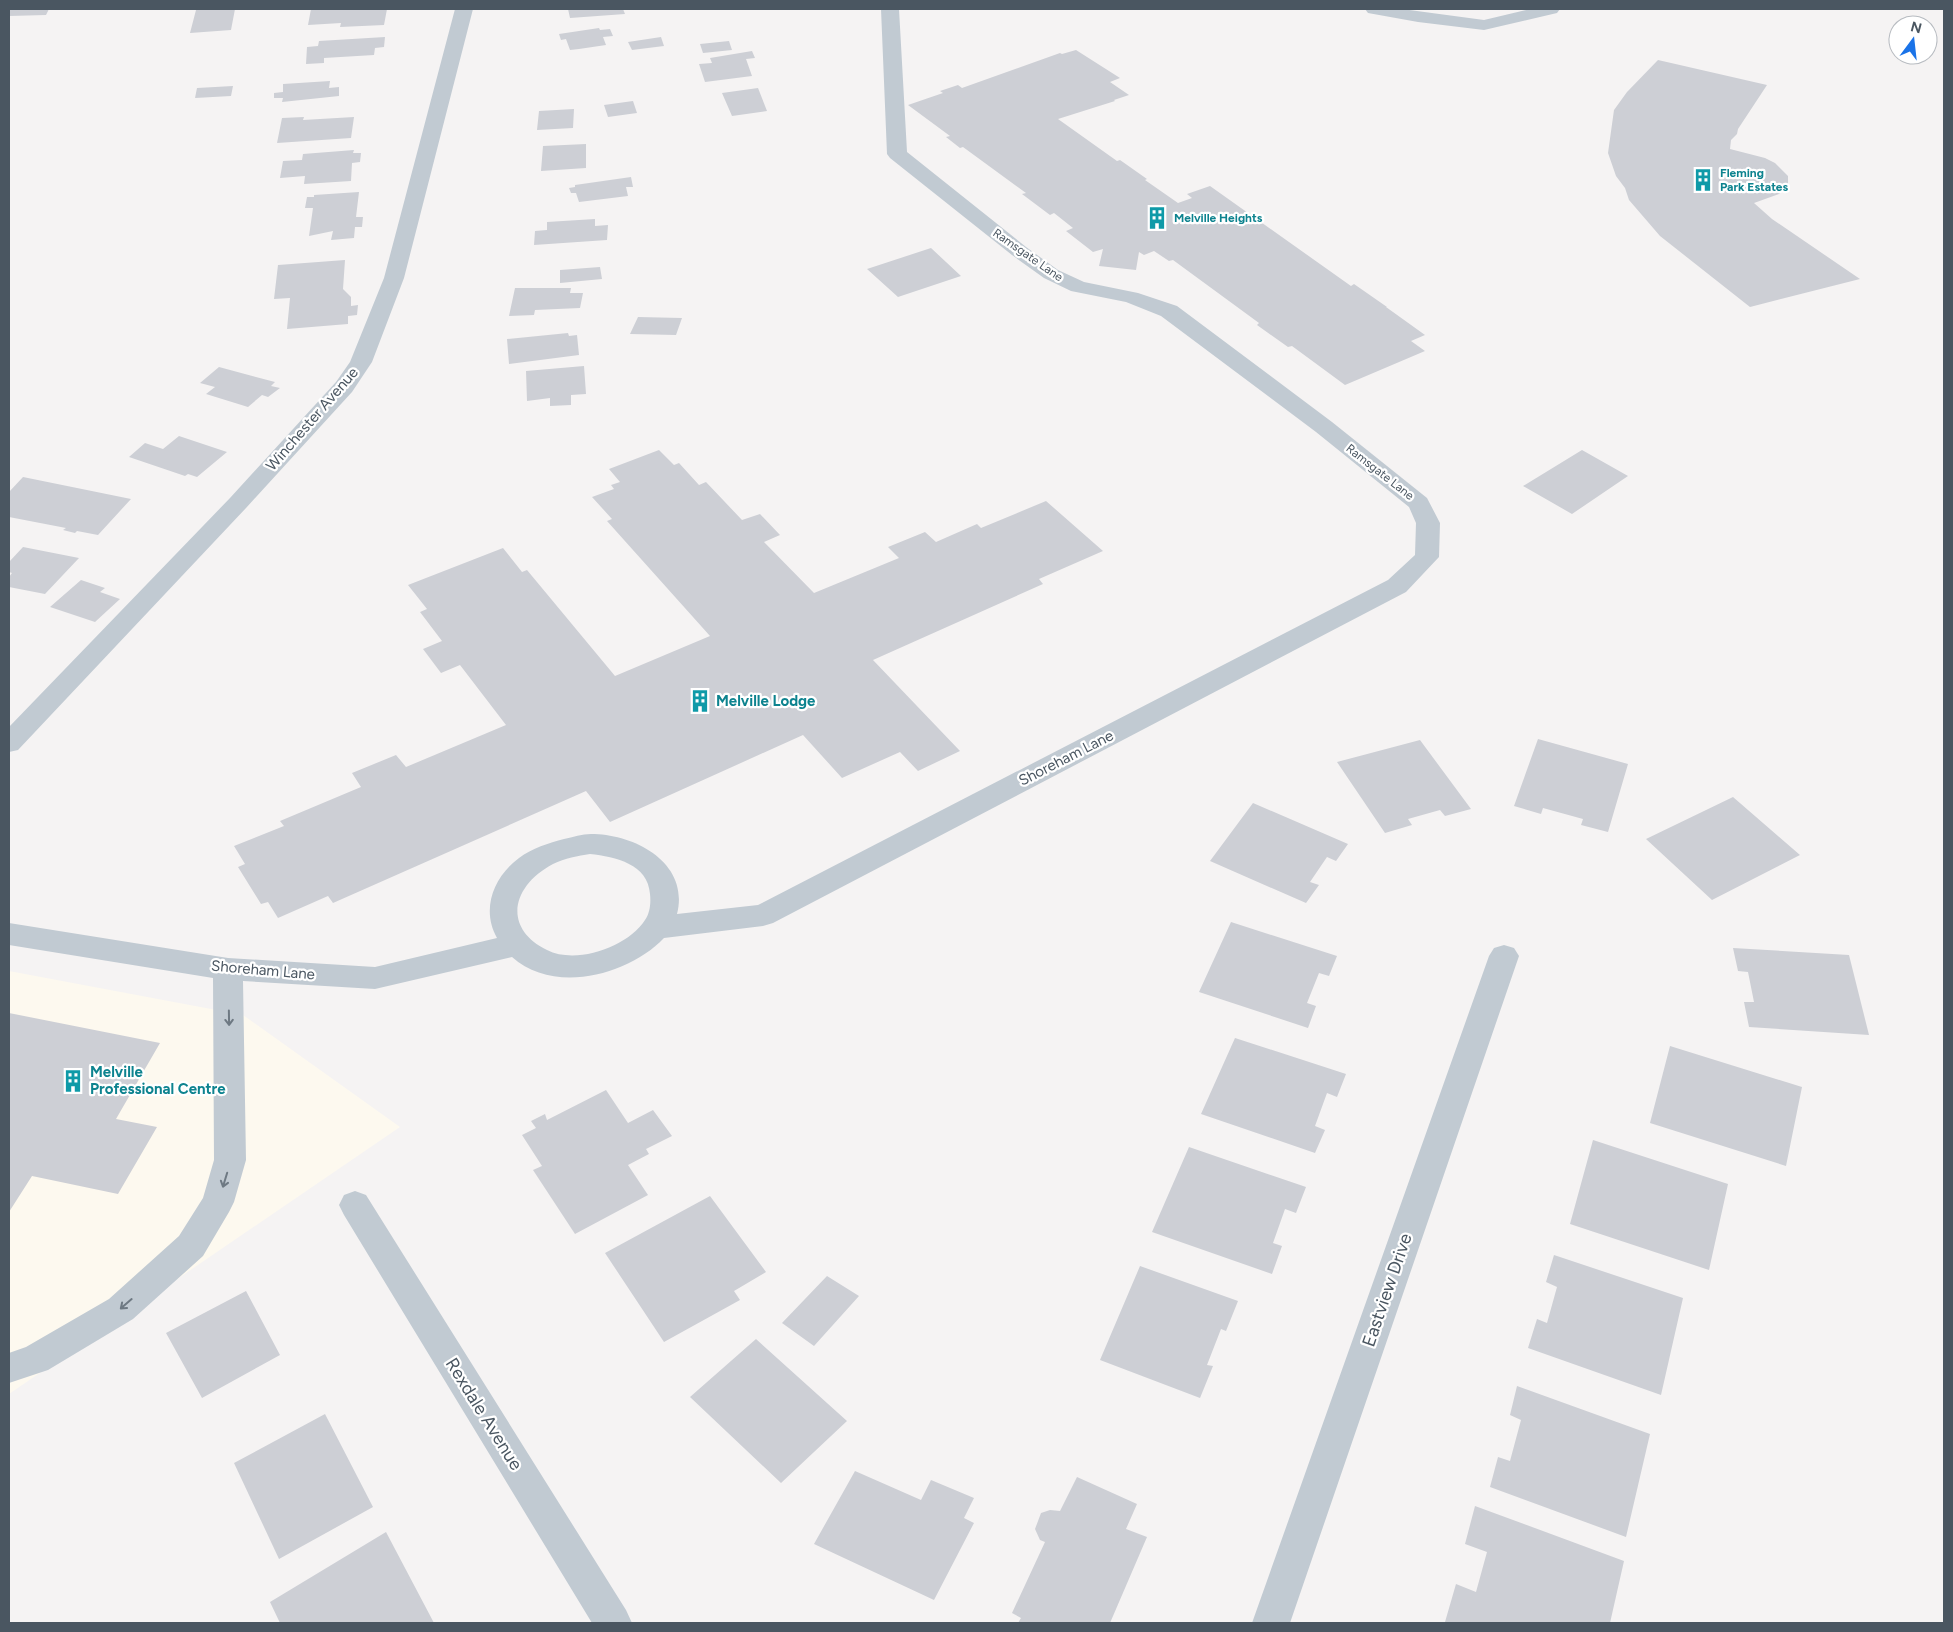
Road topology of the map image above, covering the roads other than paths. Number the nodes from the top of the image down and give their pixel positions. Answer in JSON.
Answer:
{"nodes":[{"id":1,"x":464,"y":9,"type":"edge"},
{"id":2,"x":890,"y":9,"type":"edge"},
{"id":3,"x":1374,"y":9,"type":"edge"},
{"id":4,"x":1551,"y":9,"type":"edge"},
{"id":5,"x":1428,"y":523,"type":"joint"},
{"id":6,"x":9,"y":743,"type":"edge"},
{"id":7,"x":655,"y":928,"type":"junction"},
{"id":8,"x":9,"y":934,"type":"edge"},
{"id":9,"x":516,"y":945,"type":"junction"},
{"id":10,"x":1504,"y":956,"type":"dead end"},
{"id":11,"x":228,"y":969,"type":"junction"},
{"id":12,"x":355,"y":1205,"type":"dead end"},
{"id":13,"x":9,"y":1368,"type":"edge"},
{"id":14,"x":613,"y":1623,"type":"edge"},
{"id":15,"x":1271,"y":1623,"type":"edge"}],
"edges":[{"from":1,"to":6,"type":"street","name":"Winchester Avenue"},
{"from":2,"to":5,"type":"street","name":"Ramsgate Lane"},
{"from":3,"to":4,"type":"street"},
{"from":5,"to":7,"type":"street","name":"Shoreham Lane"},
{"from":7,"to":9,"type":"street"},
{"from":7,"to":9,"type":"street"},
{"from":8,"to":11,"type":"street","name":"Shoreham Lane"},
{"from":9,"to":11,"type":"street","name":"Shoreham Lane"},
{"from":10,"to":15,"type":"street","name":"Eastview Drive"},
{"from":11,"to":13,"type":"street","one_way":true},
{"from":12,"to":14,"type":"street","name":"Rexdale Avenue"}]}
